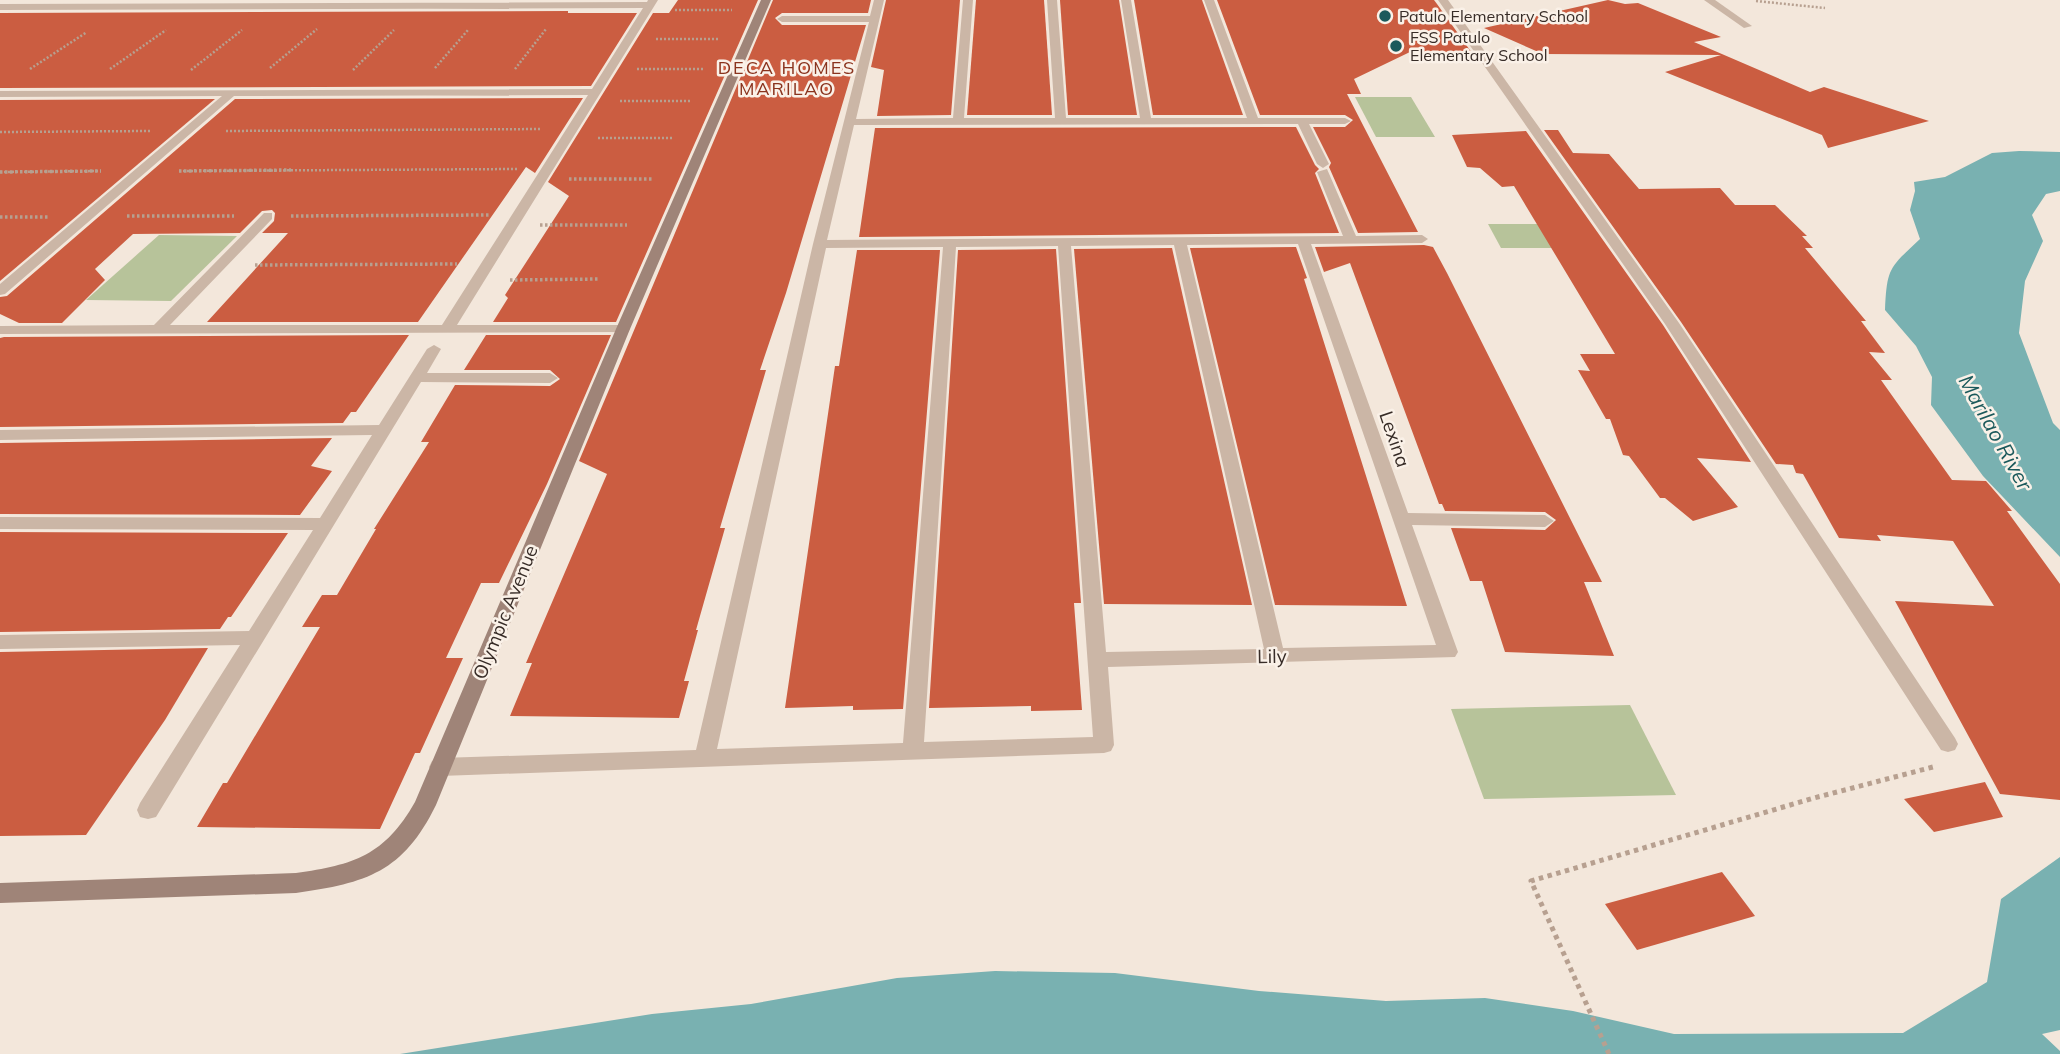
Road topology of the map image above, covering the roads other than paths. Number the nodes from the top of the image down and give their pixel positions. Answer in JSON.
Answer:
{"nodes":[{"id":1,"x":766,"y":0,"type":"edge"},
{"id":2,"x":879,"y":0,"type":"edge"},
{"id":3,"x":968,"y":0,"type":"edge"},
{"id":4,"x":1052,"y":0,"type":"edge"},
{"id":5,"x":1126,"y":0,"type":"edge"},
{"id":6,"x":1209,"y":0,"type":"edge"},
{"id":7,"x":1443,"y":0,"type":"edge"},
{"id":8,"x":1709,"y":0,"type":"edge"},
{"id":9,"x":198,"y":4,"type":"edge"},
{"id":10,"x":650,"y":5,"type":"edge"},
{"id":11,"x":0,"y":7,"type":"edge"},
{"id":12,"x":782,"y":19,"type":"dead end"},
{"id":13,"x":875,"y":19,"type":"junction"},
{"id":14,"x":1747,"y":26,"type":"dead end"},
{"id":15,"x":236,"y":93,"type":"junction"},
{"id":16,"x":0,"y":94,"type":"edge"},
{"id":17,"x":591,"y":97,"type":"junction"},
{"id":18,"x":1146,"y":121,"type":"junction"},
{"id":19,"x":1345,"y":121,"type":"dead end"},
{"id":20,"x":849,"y":122,"type":"junction"},
{"id":21,"x":1061,"y":122,"type":"junction"},
{"id":22,"x":1254,"y":122,"type":"junction"},
{"id":23,"x":1302,"y":122,"type":"junction"},
{"id":24,"x":958,"y":123,"type":"junction"},
{"id":25,"x":268,"y":216,"type":"dead end"},
{"id":26,"x":1422,"y":239,"type":"dead end"},
{"id":27,"x":1303,"y":240,"type":"junction"},
{"id":28,"x":1351,"y":240,"type":"junction"},
{"id":29,"x":1180,"y":241,"type":"junction"},
{"id":30,"x":1064,"y":242,"type":"junction"},
{"id":31,"x":950,"y":243,"type":"junction"},
{"id":32,"x":820,"y":244,"type":"junction"},
{"id":33,"x":0,"y":291,"type":"edge"},
{"id":34,"x":447,"y":329,"type":"junction"},
{"id":35,"x":623,"y":329,"type":"junction"},
{"id":36,"x":0,"y":330,"type":"edge"},
{"id":37,"x":158,"y":330,"type":"junction"},
{"id":38,"x":434,"y":349,"type":"dead end"},
{"id":39,"x":417,"y":377,"type":"junction"},
{"id":40,"x":550,"y":378,"type":"dead end"},
{"id":41,"x":384,"y":430,"type":"junction"},
{"id":42,"x":0,"y":435,"type":"edge"},
{"id":43,"x":1401,"y":519,"type":"junction"},
{"id":44,"x":1545,"y":521,"type":"dead end"},
{"id":45,"x":0,"y":523,"type":"edge"},
{"id":46,"x":325,"y":524,"type":"junction"},
{"id":47,"x":254,"y":638,"type":"junction"},
{"id":48,"x":0,"y":642,"type":"edge"},
{"id":49,"x":1448,"y":652,"type":"joint"},
{"id":50,"x":1275,"y":656,"type":"junction"},
{"id":51,"x":1097,"y":660,"type":"junction"},
{"id":52,"x":1948,"y":744,"type":"road end"},
{"id":53,"x":913,"y":752,"type":"junction"},
{"id":54,"x":704,"y":759,"type":"junction"},
{"id":55,"x":440,"y":767,"type":"junction"},
{"id":56,"x":148,"y":810,"type":"dead end"},
{"id":57,"x":0,"y":893,"type":"edge"}],
"edges":[{"from":1,"to":35,"type":"street","name":"Olympic Avenue"},
{"from":2,"to":13,"type":"street"},
{"from":3,"to":24,"type":"street"},
{"from":4,"to":21,"type":"street"},
{"from":5,"to":18,"type":"street"},
{"from":6,"to":22,"type":"street"},
{"from":7,"to":52,"type":"street"},
{"from":8,"to":14,"type":"street"},
{"from":9,"to":10,"type":"street"},
{"from":9,"to":11,"type":"street"},
{"from":10,"to":17,"type":"street"},
{"from":12,"to":13,"type":"street"},
{"from":13,"to":20,"type":"street"},
{"from":15,"to":16,"type":"street"},
{"from":15,"to":17,"type":"street"},
{"from":15,"to":33,"type":"street"},
{"from":17,"to":34,"type":"street"},
{"from":18,"to":21,"type":"street"},
{"from":18,"to":22,"type":"street"},
{"from":19,"to":23,"type":"street"},
{"from":20,"to":24,"type":"street"},
{"from":20,"to":32,"type":"street"},
{"from":21,"to":24,"type":"street"},
{"from":22,"to":23,"type":"street"},
{"from":23,"to":28,"type":"street"},
{"from":25,"to":37,"type":"street"},
{"from":26,"to":28,"type":"street"},
{"from":27,"to":28,"type":"street"},
{"from":27,"to":29,"type":"street"},
{"from":27,"to":43,"type":"street","name":"Lexina"},
{"from":29,"to":30,"type":"street"},
{"from":29,"to":50,"type":"street"},
{"from":30,"to":31,"type":"street"},
{"from":30,"to":51,"type":"street"},
{"from":31,"to":32,"type":"street"},
{"from":31,"to":53,"type":"street"},
{"from":32,"to":54,"type":"street"},
{"from":34,"to":35,"type":"street"},
{"from":34,"to":37,"type":"street"},
{"from":35,"to":55,"type":"street","name":"Olympic Avenue"},
{"from":36,"to":37,"type":"street"},
{"from":38,"to":39,"type":"street"},
{"from":39,"to":40,"type":"street"},
{"from":39,"to":41,"type":"street"},
{"from":41,"to":42,"type":"street"},
{"from":41,"to":46,"type":"street"},
{"from":43,"to":44,"type":"street"},
{"from":43,"to":49,"type":"street","name":"Lexina"},
{"from":45,"to":46,"type":"street"},
{"from":46,"to":47,"type":"street"},
{"from":47,"to":48,"type":"street"},
{"from":47,"to":56,"type":"street"},
{"from":49,"to":50,"type":"street","name":"Lily"},
{"from":50,"to":51,"type":"street","name":"Lily"},
{"from":51,"to":53,"type":"street"},
{"from":53,"to":54,"type":"street"},
{"from":54,"to":55,"type":"street"},
{"from":55,"to":57,"type":"street","name":"Olympic Avenue"}]}
